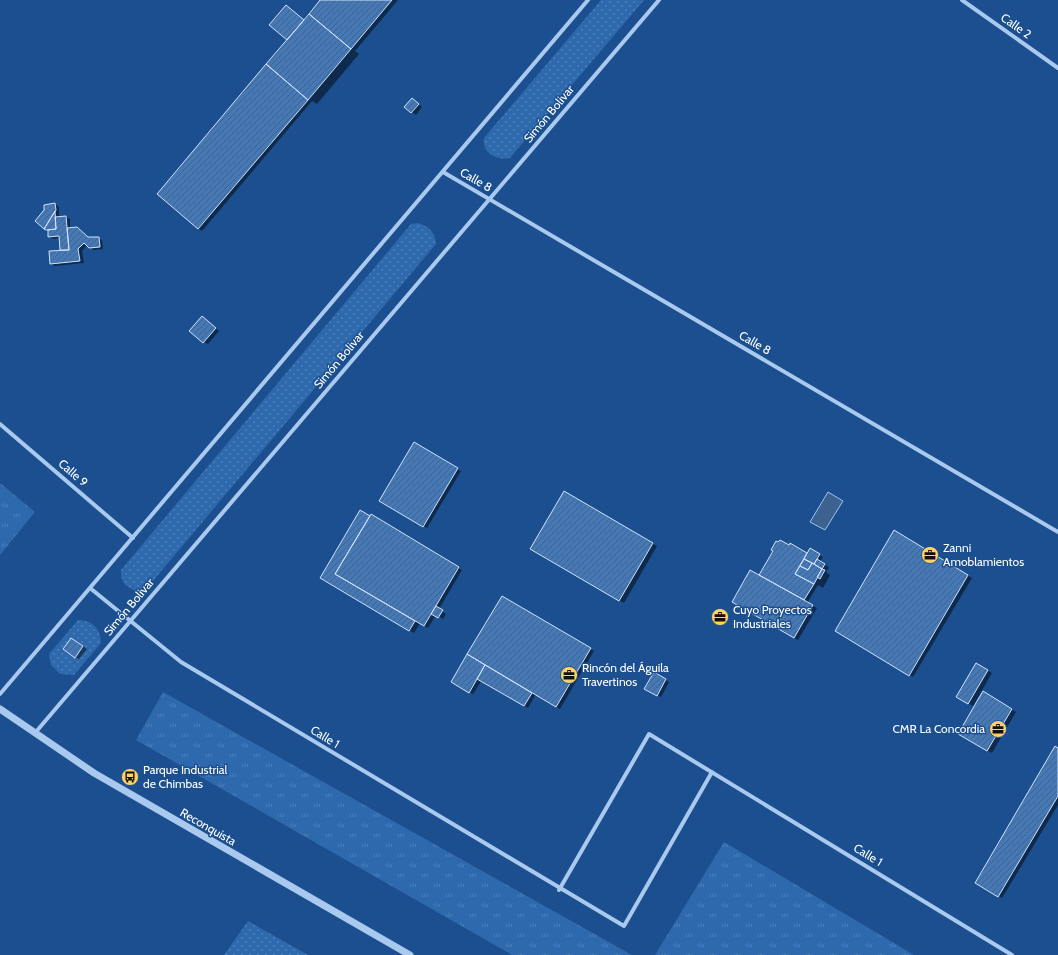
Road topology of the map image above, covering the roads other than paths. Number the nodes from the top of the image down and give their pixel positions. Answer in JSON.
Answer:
{"nodes":[{"id":1,"x":588,"y":0,"type":"edge"},
{"id":2,"x":659,"y":0,"type":"edge"},
{"id":3,"x":962,"y":0,"type":"edge"},
{"id":4,"x":1058,"y":68,"type":"edge"},
{"id":5,"x":443,"y":172,"type":"junction"},
{"id":6,"x":489,"y":199,"type":"junction"},
{"id":7,"x":0,"y":424,"type":"edge"},
{"id":8,"x":1058,"y":532,"type":"edge"},
{"id":9,"x":133,"y":538,"type":"junction"},
{"id":10,"x":90,"y":588,"type":"junction"},
{"id":11,"x":130,"y":621,"type":"junction"},
{"id":12,"x":0,"y":694,"type":"edge"},
{"id":13,"x":0,"y":709,"type":"edge"},
{"id":14,"x":35,"y":734,"type":"junction"},
{"id":15,"x":712,"y":772,"type":"junction"},
{"id":16,"x":560,"y":890,"type":"junction"},
{"id":17,"x":410,"y":955,"type":"edge"},
{"id":18,"x":1012,"y":955,"type":"edge"}],
"edges":[{"from":1,"to":5,"type":"street"},
{"from":2,"to":6,"type":"street","name":"Simón Bolivar"},
{"from":3,"to":4,"type":"street","name":"Calle 2"},
{"from":5,"to":6,"type":"street","name":"Calle 8"},
{"from":5,"to":9,"type":"street"},
{"from":6,"to":8,"type":"street","name":"Calle 8"},
{"from":6,"to":11,"type":"street","name":"Simón Bolivar"},
{"from":7,"to":9,"type":"street","name":"Calle 9"},
{"from":9,"to":10,"type":"street"},
{"from":10,"to":11,"type":"street","name":"Calle 1"},
{"from":10,"to":12,"type":"street"},
{"from":11,"to":14,"type":"street","name":"Simón Bolivar"},
{"from":11,"to":16,"type":"street","name":"Calle 1"},
{"from":13,"to":14,"type":"street","name":"Reconquista"},
{"from":14,"to":17,"type":"street","name":"Reconquista"},
{"from":15,"to":16,"type":"street","name":"Calle 1"},
{"from":15,"to":16,"type":"street","name":"Calle 1"},
{"from":15,"to":18,"type":"street","name":"Calle 1"}]}
